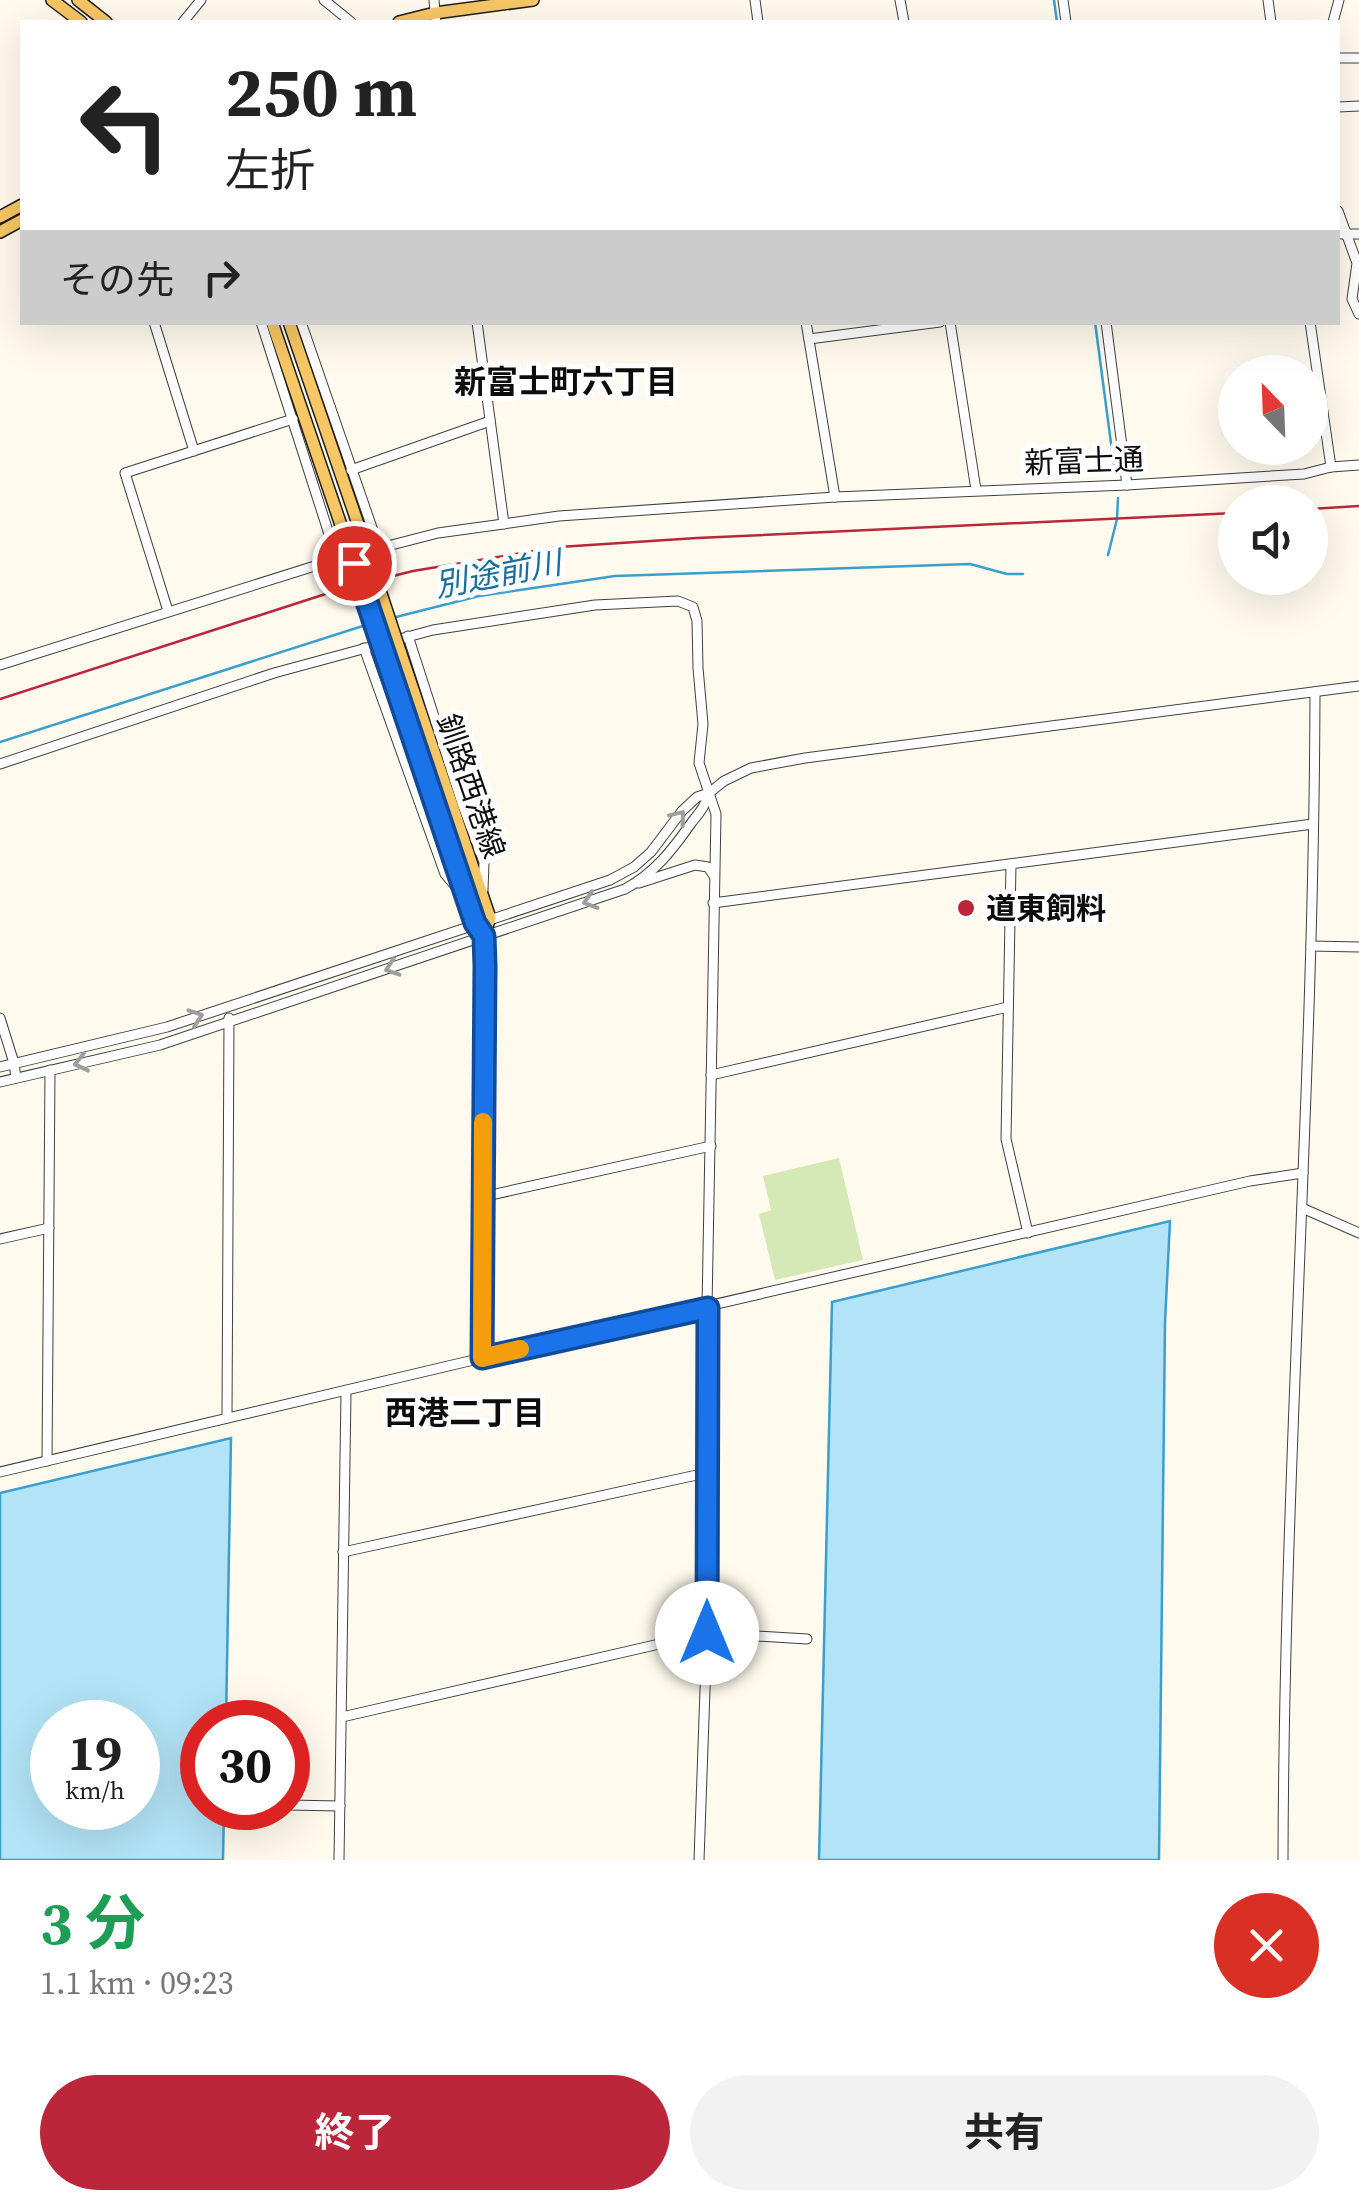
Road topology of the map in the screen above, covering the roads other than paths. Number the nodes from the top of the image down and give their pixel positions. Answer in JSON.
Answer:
{"nodes":[{"id":1,"x":52,"y":0,"type":"edge"},
{"id":2,"x":78,"y":0,"type":"edge"},
{"id":3,"x":201,"y":0,"type":"edge"},
{"id":4,"x":324,"y":0,"type":"edge"},
{"id":5,"x":534,"y":0,"type":"edge"},
{"id":6,"x":435,"y":12,"type":"edge"},
{"id":7,"x":78,"y":20,"type":"edge"},
{"id":8,"x":103,"y":20,"type":"edge"},
{"id":9,"x":185,"y":20,"type":"edge"},
{"id":10,"x":349,"y":20,"type":"edge"},
{"id":11,"x":405,"y":20,"type":"edge"},
{"id":12,"x":1342,"y":234,"type":"edge"},
{"id":13,"x":1359,"y":234,"type":"edge"},
{"id":14,"x":1359,"y":314,"type":"edge"},
{"id":15,"x":155,"y":325,"type":"edge"},
{"id":16,"x":262,"y":325,"type":"edge"},
{"id":17,"x":273,"y":325,"type":"edge"},
{"id":18,"x":290,"y":325,"type":"edge"},
{"id":19,"x":302,"y":325,"type":"edge"},
{"id":20,"x":477,"y":325,"type":"edge"},
{"id":21,"x":807,"y":325,"type":"edge"},
{"id":22,"x":917,"y":325,"type":"edge"},
{"id":23,"x":950,"y":325,"type":"edge"},
{"id":24,"x":1106,"y":325,"type":"edge"},
{"id":25,"x":1310,"y":325,"type":"edge"},
{"id":26,"x":809,"y":339,"type":"junction"},
{"id":27,"x":293,"y":418,"type":"junction"},
{"id":28,"x":490,"y":421,"type":"junction"},
{"id":29,"x":194,"y":450,"type":"junction"},
{"id":30,"x":1359,"y":464,"type":"edge"},
{"id":31,"x":1331,"y":468,"type":"junction"},
{"id":32,"x":351,"y":470,"type":"junction"},
{"id":33,"x":1127,"y":485,"type":"junction"},
{"id":34,"x":976,"y":490,"type":"junction"},
{"id":35,"x":835,"y":498,"type":"junction"},
{"id":36,"x":504,"y":524,"type":"junction"},
{"id":37,"x":379,"y":548,"type":"junction"},
{"id":38,"x":337,"y":559,"type":"junction"},
{"id":39,"x":168,"y":611,"type":"junction"},
{"id":40,"x":408,"y":636,"type":"junction"},
{"id":41,"x":364,"y":648,"type":"junction"},
{"id":42,"x":0,"y":665,"type":"edge"},
{"id":43,"x":1359,"y":686,"type":"edge"},
{"id":44,"x":1314,"y":692,"type":"junction"},
{"id":45,"x":0,"y":764,"type":"edge"},
{"id":46,"x":709,"y":793,"type":"junction"},
{"id":47,"x":1313,"y":824,"type":"junction"},
{"id":48,"x":1011,"y":864,"type":"junction"},
{"id":49,"x":714,"y":876,"type":"junction"},
{"id":50,"x":634,"y":884,"type":"junction"},
{"id":51,"x":483,"y":898,"type":"junction"},
{"id":52,"x":468,"y":902,"type":"junction"},
{"id":53,"x":712,"y":903,"type":"junction"},
{"id":54,"x":490,"y":918,"type":"junction"},
{"id":55,"x":475,"y":923,"type":"junction"},
{"id":56,"x":484,"y":936,"type":"junction"},
{"id":57,"x":1312,"y":946,"type":"junction"},
{"id":58,"x":1359,"y":947,"type":"edge"},
{"id":59,"x":228,"y":1006,"type":"junction"},
{"id":60,"x":1008,"y":1007,"type":"junction"},
{"id":61,"x":0,"y":1018,"type":"edge"},
{"id":62,"x":229,"y":1021,"type":"junction"},
{"id":63,"x":14,"y":1063,"type":"junction"},
{"id":64,"x":0,"y":1067,"type":"edge"},
{"id":65,"x":50,"y":1070,"type":"junction"},
{"id":66,"x":711,"y":1075,"type":"junction"},
{"id":67,"x":16,"y":1078,"type":"junction"},
{"id":68,"x":0,"y":1082,"type":"edge"},
{"id":69,"x":712,"y":1146,"type":"junction"},
{"id":70,"x":1303,"y":1173,"type":"junction"},
{"id":71,"x":482,"y":1198,"type":"junction"},
{"id":72,"x":1302,"y":1208,"type":"junction"},
{"id":73,"x":49,"y":1228,"type":"junction"},
{"id":74,"x":1359,"y":1233,"type":"edge"},
{"id":75,"x":1028,"y":1234,"type":"junction"},
{"id":76,"x":0,"y":1239,"type":"edge"},
{"id":77,"x":708,"y":1308,"type":"junction"},
{"id":78,"x":482,"y":1358,"type":"junction"},
{"id":79,"x":346,"y":1392,"type":"junction"},
{"id":80,"x":227,"y":1418,"type":"junction"},
{"id":81,"x":47,"y":1461,"type":"junction"},
{"id":82,"x":0,"y":1472,"type":"edge"},
{"id":83,"x":706,"y":1473,"type":"junction"},
{"id":84,"x":343,"y":1552,"type":"junction"},
{"id":85,"x":707,"y":1633,"type":"junction"},
{"id":86,"x":807,"y":1639,"type":"dead end"},
{"id":87,"x":342,"y":1717,"type":"junction"},
{"id":88,"x":310,"y":1806,"type":"edge"},
{"id":89,"x":340,"y":1806,"type":"junction"},
{"id":90,"x":339,"y":1860,"type":"edge"},
{"id":91,"x":700,"y":1860,"type":"edge"},
{"id":92,"x":1283,"y":1860,"type":"edge"}],
"edges":[{"from":1,"to":7,"type":"main road"},
{"from":2,"to":8,"type":"main road"},
{"from":3,"to":9,"type":"street"},
{"from":4,"to":10,"type":"street"},
{"from":5,"to":6,"type":"main road"},
{"from":6,"to":11,"type":"main road"},
{"from":12,"to":13,"type":"street"},
{"from":12,"to":14,"type":"street"},
{"from":15,"to":29,"type":"street"},
{"from":16,"to":27,"type":"street"},
{"from":17,"to":52,"type":"main road","name":"釧路西港線","bridge":true},
{"from":18,"to":51,"type":"main road","name":"釧路西港線","bridge":true},
{"from":19,"to":32,"type":"street"},
{"from":20,"to":28,"type":"street"},
{"from":21,"to":26,"type":"street"},
{"from":22,"to":26,"type":"street"},
{"from":23,"to":34,"type":"street"},
{"from":24,"to":33,"type":"street"},
{"from":25,"to":31,"type":"street"},
{"from":26,"to":35,"type":"street"},
{"from":27,"to":29,"type":"street"},
{"from":27,"to":38,"type":"street"},
{"from":28,"to":32,"type":"street"},
{"from":28,"to":36,"type":"street"},
{"from":29,"to":39,"type":"street"},
{"from":30,"to":31,"type":"street","name":"新富士通"},
{"from":31,"to":33,"type":"street","name":"新富士通"},
{"from":32,"to":37,"type":"street"},
{"from":33,"to":34,"type":"street","name":"新富士通"},
{"from":34,"to":35,"type":"street","name":"新富士通"},
{"from":35,"to":36,"type":"street","name":"新富士通"},
{"from":36,"to":37,"type":"street","name":"新富士通"},
{"from":37,"to":38,"type":"street","name":"新富士通"},
{"from":38,"to":39,"type":"street","name":"新富士通"},
{"from":39,"to":42,"type":"street","name":"新富士通"},
{"from":40,"to":41,"type":"street"},
{"from":40,"to":46,"type":"street"},
{"from":40,"to":51,"type":"street"},
{"from":41,"to":45,"type":"street"},
{"from":41,"to":52,"type":"street"},
{"from":43,"to":44,"type":"street"},
{"from":44,"to":46,"type":"street"},
{"from":44,"to":47,"type":"street"},
{"from":46,"to":49,"type":"street"},
{"from":46,"to":50,"type":"street"},
{"from":54,"to":46,"type":"street","one_way":true},
{"from":47,"to":48,"type":"street"},
{"from":47,"to":57,"type":"street"},
{"from":48,"to":53,"type":"street"},
{"from":48,"to":60,"type":"street"},
{"from":49,"to":50,"type":"street"},
{"from":49,"to":53,"type":"street"},
{"from":50,"to":56,"type":"street","one_way":true},
{"from":51,"to":54,"type":"main road","name":"釧路西港線"},
{"from":52,"to":55,"type":"main road","name":"釧路西港線"},
{"from":53,"to":66,"type":"street"},
{"from":54,"to":55,"type":"street"},
{"from":54,"to":56,"type":"main road"},
{"from":55,"to":56,"type":"main road","name":"釧路西港線"},
{"from":55,"to":59,"type":"street"},
{"from":56,"to":62,"type":"street","one_way":true},
{"from":56,"to":71,"type":"main road"},
{"from":57,"to":58,"type":"street"},
{"from":57,"to":70,"type":"street"},
{"from":59,"to":62,"type":"street"},
{"from":63,"to":59,"type":"street","one_way":true},
{"from":60,"to":66,"type":"street"},
{"from":60,"to":75,"type":"street"},
{"from":61,"to":63,"type":"street"},
{"from":62,"to":65,"type":"street","one_way":true},
{"from":62,"to":80,"type":"street"},
{"from":63,"to":64,"type":"street"},
{"from":63,"to":67,"type":"street"},
{"from":65,"to":67,"type":"street"},
{"from":65,"to":73,"type":"street"},
{"from":66,"to":69,"type":"street"},
{"from":67,"to":68,"type":"street"},
{"from":69,"to":71,"type":"street"},
{"from":69,"to":77,"type":"street"},
{"from":70,"to":72,"type":"street"},
{"from":70,"to":75,"type":"street"},
{"from":71,"to":78,"type":"main road"},
{"from":72,"to":74,"type":"street"},
{"from":72,"to":92,"type":"street"},
{"from":73,"to":76,"type":"street"},
{"from":73,"to":81,"type":"street"},
{"from":75,"to":77,"type":"street"},
{"from":77,"to":78,"type":"street"},
{"from":77,"to":83,"type":"street"},
{"from":78,"to":79,"type":"street"},
{"from":79,"to":80,"type":"street"},
{"from":79,"to":84,"type":"street"},
{"from":80,"to":81,"type":"street"},
{"from":81,"to":82,"type":"street"},
{"from":83,"to":84,"type":"street"},
{"from":83,"to":85,"type":"street"},
{"from":84,"to":87,"type":"street"},
{"from":85,"to":86,"type":"street"},
{"from":85,"to":87,"type":"street"},
{"from":85,"to":91,"type":"street"},
{"from":87,"to":89,"type":"street"},
{"from":88,"to":89,"type":"street"},
{"from":89,"to":90,"type":"street"}]}
